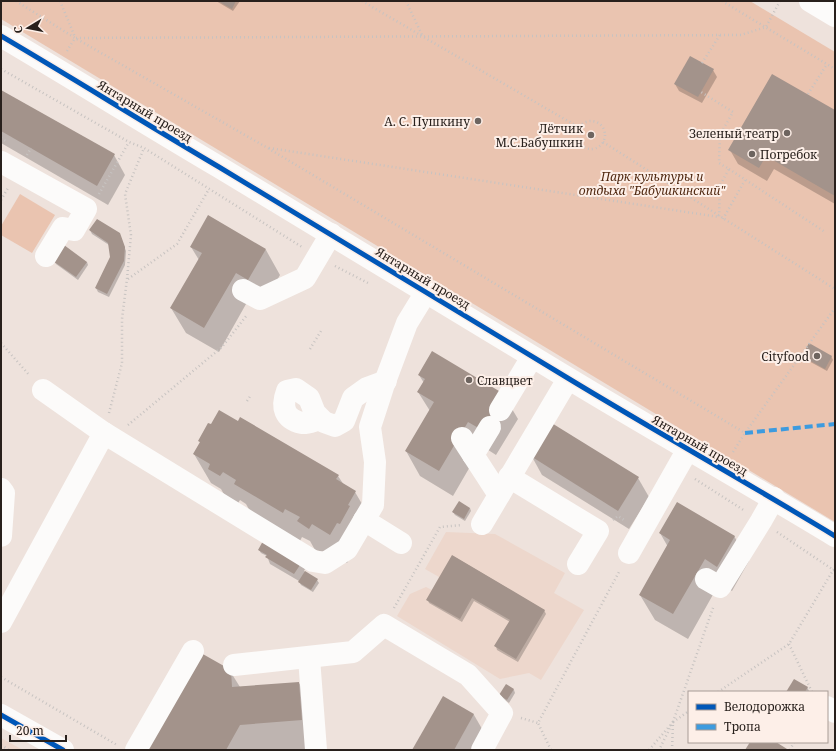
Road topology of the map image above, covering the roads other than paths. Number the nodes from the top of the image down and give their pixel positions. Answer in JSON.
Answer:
{"nodes":[{"id":1,"x":810,"y":1,"type":"edge"},
{"id":2,"x":835,"y":16,"type":"edge"},
{"id":3,"x":1,"y":36,"type":"edge"},
{"id":4,"x":4,"y":152,"type":"edge"},
{"id":5,"x":331,"y":234,"type":"junction"},
{"id":6,"x":46,"y":256,"type":"dead end"},
{"id":7,"x":426,"y":292,"type":"junction"},
{"id":8,"x":252,"y":294,"type":"road end"},
{"id":9,"x":407,"y":323,"type":"junction"},
{"id":10,"x":385,"y":331,"type":"dead end"},
{"id":11,"x":532,"y":357,"type":"junction"},
{"id":12,"x":568,"y":379,"type":"junction"},
{"id":13,"x":386,"y":381,"type":"junction"},
{"id":14,"x":42,"y":390,"type":"road end"},
{"id":15,"x":320,"y":419,"type":"dead end"},
{"id":16,"x":108,"y":436,"type":"junction"},
{"id":17,"x":688,"y":450,"type":"junction"},
{"id":18,"x":504,"y":486,"type":"junction"},
{"id":19,"x":1,"y":489,"type":"edge"},
{"id":20,"x":774,"y":498,"type":"junction"},
{"id":21,"x":364,"y":520,"type":"junction"},
{"id":22,"x":482,"y":524,"type":"road end"},
{"id":23,"x":1,"y":536,"type":"edge"},
{"id":24,"x":835,"y":536,"type":"edge"},
{"id":25,"x":401,"y":543,"type":"dead end"},
{"id":26,"x":629,"y":553,"type":"road end"},
{"id":27,"x":578,"y":564,"type":"dead end"},
{"id":28,"x":713,"y":583,"type":"road end"},
{"id":29,"x":1,"y":622,"type":"edge"},
{"id":30,"x":193,"y":651,"type":"dead end"},
{"id":31,"x":309,"y":658,"type":"junction"},
{"id":32,"x":234,"y":666,"type":"dead end"},
{"id":33,"x":1,"y":714,"type":"edge"},
{"id":34,"x":128,"y":748,"type":"edge"},
{"id":35,"x":63,"y":750,"type":"edge"},
{"id":36,"x":316,"y":750,"type":"edge"},
{"id":37,"x":482,"y":750,"type":"edge"}],
"edges":[{"from":1,"to":2,"type":"street"},
{"from":3,"to":5,"type":"street","name":"Янтарный проезд"},
{"from":4,"to":6,"type":"street"},
{"from":5,"to":7,"type":"street","name":"Янтарный проезд"},
{"from":5,"to":8,"type":"street"},
{"from":7,"to":9,"type":"street"},
{"from":7,"to":11,"type":"street","name":"Янтарный проезд"},
{"from":9,"to":10,"type":"street"},
{"from":9,"to":13,"type":"street"},
{"from":11,"to":12,"type":"street","name":"Янтарный проезд"},
{"from":11,"to":18,"type":"street"},
{"from":12,"to":17,"type":"street","name":"Янтарный проезд"},
{"from":12,"to":18,"type":"street"},
{"from":13,"to":15,"type":"street"},
{"from":13,"to":21,"type":"street"},
{"from":14,"to":16,"type":"street"},
{"from":16,"to":21,"type":"street"},
{"from":16,"to":29,"type":"street"},
{"from":17,"to":20,"type":"street","name":"Янтарный проезд"},
{"from":17,"to":26,"type":"street"},
{"from":18,"to":22,"type":"street"},
{"from":18,"to":27,"type":"street"},
{"from":19,"to":23,"type":"street"},
{"from":20,"to":24,"type":"street","name":"Янтарный проезд"},
{"from":20,"to":28,"type":"street"},
{"from":21,"to":25,"type":"street"},
{"from":30,"to":34,"type":"street"},
{"from":31,"to":32,"type":"street"},
{"from":31,"to":36,"type":"street"},
{"from":31,"to":37,"type":"street"},
{"from":33,"to":35,"type":"street"}]}
